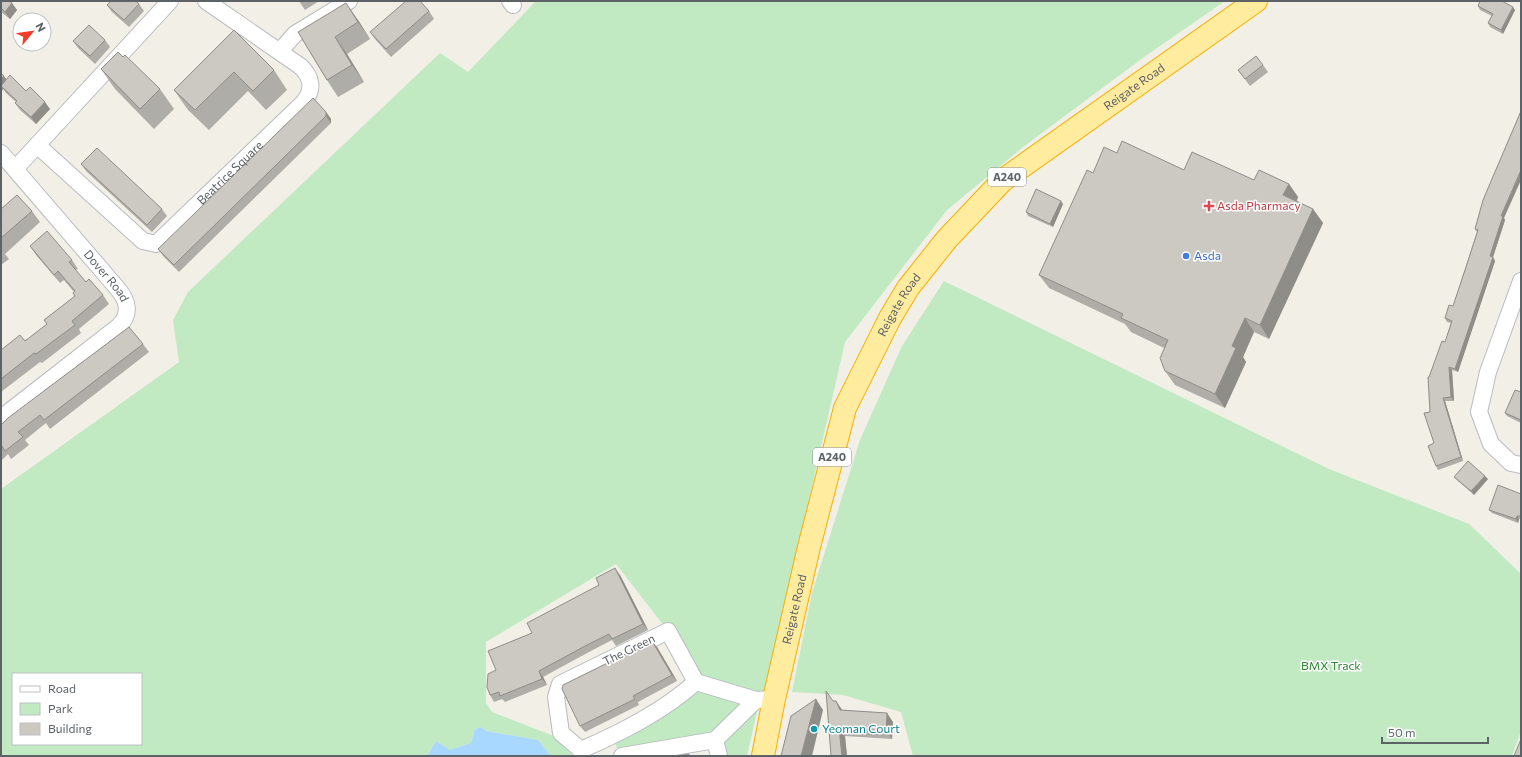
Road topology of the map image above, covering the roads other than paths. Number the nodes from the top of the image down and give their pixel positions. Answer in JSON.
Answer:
{"nodes":[{"id":1,"x":170,"y":1,"type":"edge"},
{"id":2,"x":206,"y":1,"type":"edge"},
{"id":3,"x":349,"y":1,"type":"edge"},
{"id":4,"x":1256,"y":1,"type":"edge"},
{"id":5,"x":280,"y":51,"type":"junction"},
{"id":6,"x":37,"y":145,"type":"junction"},
{"id":7,"x":1,"y":153,"type":"edge"},
{"id":8,"x":15,"y":169,"type":"junction"},
{"id":9,"x":1521,"y":281,"type":"edge"},
{"id":10,"x":1,"y":418,"type":"edge"},
{"id":11,"x":1521,"y":465,"type":"edge"},
{"id":12,"x":696,"y":682,"type":"junction"},
{"id":13,"x":765,"y":700,"type":"junction"},
{"id":14,"x":613,"y":737,"type":"junction"},
{"id":15,"x":715,"y":740,"type":"junction"},
{"id":16,"x":582,"y":753,"type":"edge"},
{"id":17,"x":621,"y":756,"type":"edge"},
{"id":18,"x":719,"y":756,"type":"edge"},
{"id":19,"x":763,"y":756,"type":"edge"}],
"edges":[{"from":1,"to":6,"type":"street"},
{"from":2,"to":5,"type":"street","name":"Beatrice Square"},
{"from":3,"to":5,"type":"street"},
{"from":4,"to":13,"type":"highway","name":"Reigate Road","number":"A240"},
{"from":5,"to":6,"type":"street","name":"Beatrice Square"},
{"from":6,"to":8,"type":"street"},
{"from":7,"to":8,"type":"street","name":"Dover Road"},
{"from":8,"to":10,"type":"street","name":"Dover Road"},
{"from":9,"to":11,"type":"street"},
{"from":12,"to":13,"type":"street"},
{"from":12,"to":14,"type":"street","name":"The Green"},
{"from":12,"to":16,"type":"street","name":"The Green"},
{"from":13,"to":15,"type":"street"},
{"from":13,"to":19,"type":"highway","name":"Reigate Road","number":"A240"},
{"from":14,"to":16,"type":"street","name":"The Green"},
{"from":14,"to":17,"type":"street"},
{"from":15,"to":17,"type":"street"},
{"from":15,"to":18,"type":"street"}]}
